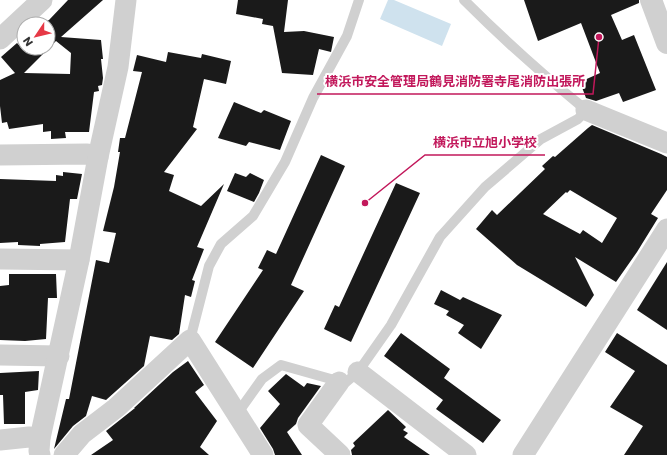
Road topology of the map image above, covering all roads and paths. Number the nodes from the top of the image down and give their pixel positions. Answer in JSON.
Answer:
{"nodes":[{"id":1,"x":42,"y":0,"type":"edge"},
{"id":2,"x":126,"y":0,"type":"edge"},
{"id":3,"x":359,"y":0,"type":"edge"},
{"id":4,"x":464,"y":0,"type":"edge"},
{"id":5,"x":651,"y":0,"type":"edge"},
{"id":6,"x":0,"y":39,"type":"edge"},
{"id":7,"x":667,"y":43,"type":"edge"},
{"id":8,"x":586,"y":110,"type":"junction"},
{"id":9,"x":667,"y":143,"type":"edge"},
{"id":10,"x":0,"y":154,"type":"edge"},
{"id":11,"x":98,"y":157,"type":"junction"},
{"id":12,"x":667,"y":229,"type":"edge"},
{"id":13,"x":0,"y":259,"type":"edge"},
{"id":14,"x":79,"y":260,"type":"junction"},
{"id":15,"x":190,"y":340,"type":"junction"},
{"id":16,"x":0,"y":355,"type":"edge"},
{"id":17,"x":59,"y":356,"type":"junction"},
{"id":18,"x":358,"y":372,"type":"junction"},
{"id":19,"x":339,"y":382,"type":"junction"},
{"id":20,"x":237,"y":414,"type":"junction"},
{"id":21,"x":0,"y":440,"type":"edge"},
{"id":22,"x":40,"y":447,"type":"edge"},
{"id":23,"x":64,"y":455,"type":"edge"},
{"id":24,"x":263,"y":455,"type":"edge"},
{"id":25,"x":340,"y":455,"type":"edge"},
{"id":26,"x":466,"y":455,"type":"edge"},
{"id":27,"x":523,"y":455,"type":"edge"}],
"edges":[{"from":1,"to":6,"type":"street"},
{"from":2,"to":11,"type":"street"},
{"from":3,"to":15,"type":"lane"},
{"from":4,"to":8,"type":"lane"},
{"from":5,"to":7,"type":"street"},
{"from":8,"to":9,"type":"street"},
{"from":8,"to":18,"type":"lane"},
{"from":10,"to":11,"type":"street"},
{"from":11,"to":14,"type":"street"},
{"from":12,"to":27,"type":"street"},
{"from":13,"to":14,"type":"street"},
{"from":14,"to":17,"type":"street"},
{"from":15,"to":20,"type":"street"},
{"from":15,"to":23,"type":"street"},
{"from":16,"to":17,"type":"street"},
{"from":17,"to":22,"type":"street"},
{"from":18,"to":19,"type":"lane"},
{"from":18,"to":26,"type":"street"},
{"from":19,"to":20,"type":"lane"},
{"from":19,"to":25,"type":"street"},
{"from":20,"to":24,"type":"street"},
{"from":21,"to":22,"type":"street"}]}
